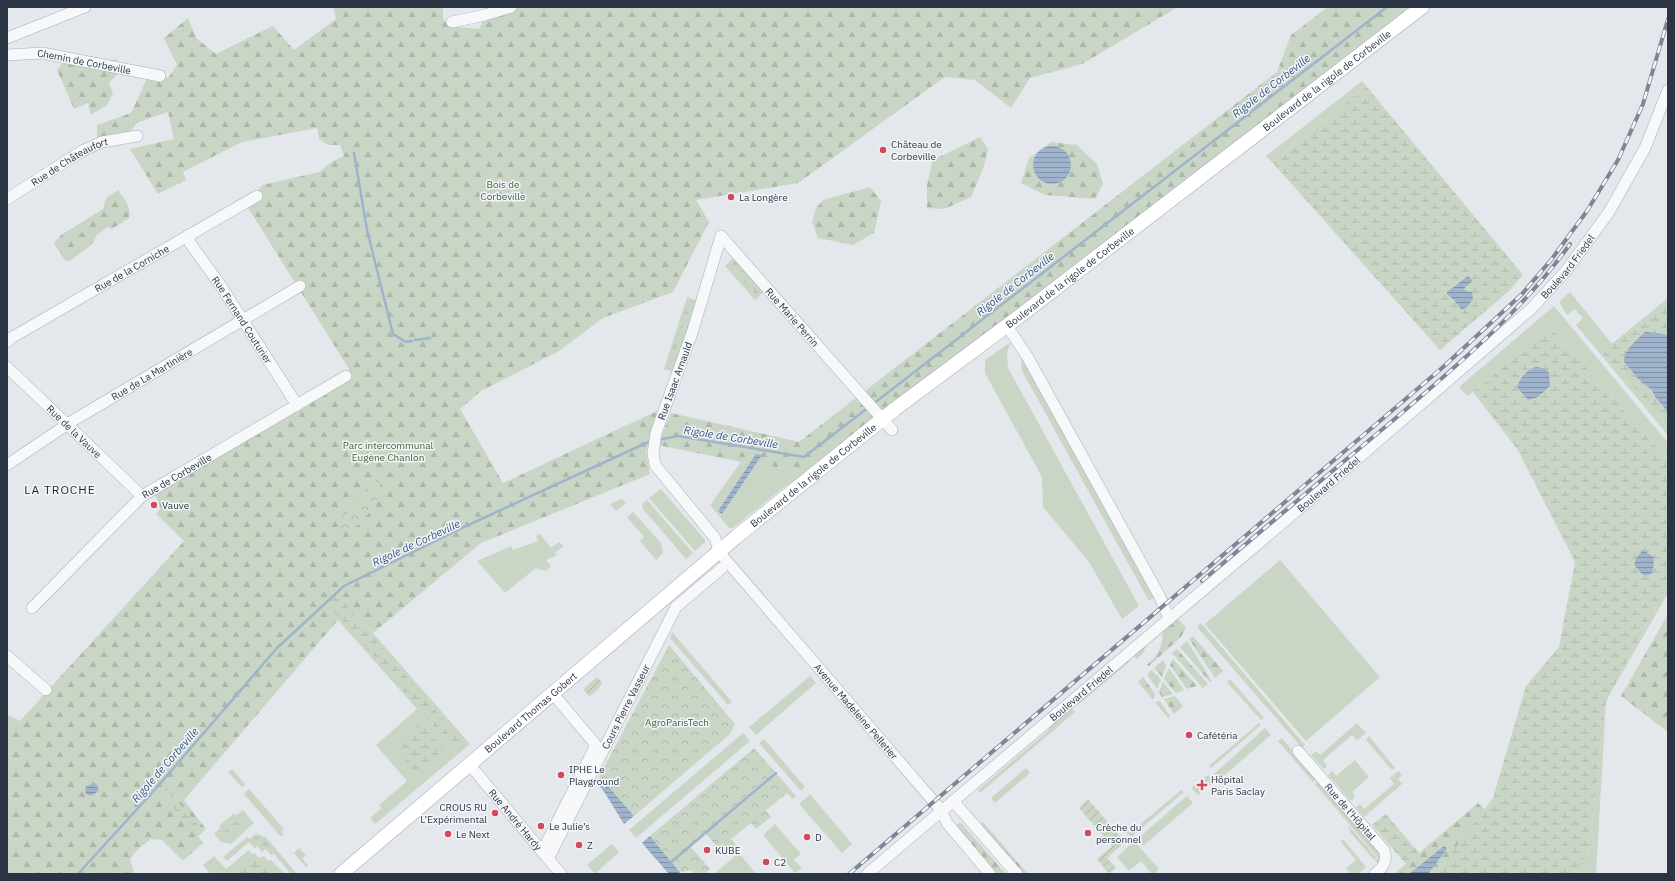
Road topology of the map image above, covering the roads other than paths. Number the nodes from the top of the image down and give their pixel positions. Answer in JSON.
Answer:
{"nodes":[{"id":1,"x":85,"y":7,"type":"edge"},
{"id":2,"x":511,"y":7,"type":"edge"},
{"id":3,"x":1422,"y":7,"type":"edge"},
{"id":4,"x":452,"y":22,"type":"dead end"},
{"id":5,"x":7,"y":38,"type":"edge"},
{"id":6,"x":7,"y":55,"type":"edge"},
{"id":7,"x":160,"y":76,"type":"dead end"},
{"id":8,"x":1668,"y":90,"type":"edge"},
{"id":9,"x":137,"y":136,"type":"dead end"},
{"id":10,"x":257,"y":196,"type":"dead end"},
{"id":11,"x":7,"y":199,"type":"edge"},
{"id":12,"x":188,"y":235,"type":"junction"},
{"id":13,"x":721,"y":236,"type":"joint"},
{"id":14,"x":300,"y":286,"type":"dead end"},
{"id":15,"x":242,"y":320,"type":"junction"},
{"id":16,"x":1007,"y":326,"type":"junction"},
{"id":17,"x":7,"y":342,"type":"edge"},
{"id":18,"x":7,"y":367,"type":"edge"},
{"id":19,"x":346,"y":376,"type":"dead end"},
{"id":20,"x":297,"y":405,"type":"junction"},
{"id":21,"x":883,"y":419,"type":"junction"},
{"id":22,"x":67,"y":424,"type":"junction"},
{"id":23,"x":653,"y":453,"type":"joint"},
{"id":24,"x":7,"y":465,"type":"edge"},
{"id":25,"x":142,"y":496,"type":"junction"},
{"id":26,"x":719,"y":551,"type":"junction"},
{"id":27,"x":722,"y":568,"type":"dead end"},
{"id":28,"x":32,"y":608,"type":"dead end"},
{"id":29,"x":1169,"y":618,"type":"junction"},
{"id":30,"x":7,"y":656,"type":"edge"},
{"id":31,"x":46,"y":690,"type":"dead end"},
{"id":32,"x":553,"y":694,"type":"junction"},
{"id":33,"x":1298,"y":751,"type":"dead end"},
{"id":34,"x":470,"y":764,"type":"junction"},
{"id":35,"x":953,"y":801,"type":"junction"},
{"id":36,"x":941,"y":810,"type":"junction"},
{"id":37,"x":545,"y":856,"type":"junction"},
{"id":38,"x":340,"y":874,"type":"edge"},
{"id":39,"x":561,"y":874,"type":"edge"},
{"id":40,"x":867,"y":874,"type":"edge"},
{"id":41,"x":990,"y":874,"type":"edge"},
{"id":42,"x":1017,"y":874,"type":"edge"},
{"id":43,"x":1375,"y":874,"type":"edge"}],
"edges":[{"from":1,"to":5,"type":"street"},
{"from":2,"to":4,"type":"street"},
{"from":3,"to":16,"type":"main road","name":"Boulevard de la rigole de Corbeville"},
{"from":6,"to":7,"type":"street","name":"Chemin de Corbeville"},
{"from":8,"to":29,"type":"street","name":"Boulevard Friedel"},
{"from":9,"to":11,"type":"street","name":"Rue de Châteaufort"},
{"from":10,"to":12,"type":"street","name":"Rue de la Corniche"},
{"from":12,"to":15,"type":"street","name":"Rue Fernand Couturier"},
{"from":12,"to":17,"type":"street","name":"Rue de la Corniche"},
{"from":13,"to":21,"type":"street","name":"Rue Marie Perrin"},
{"from":13,"to":23,"type":"street","name":"Rue Isaac Arnauld"},
{"from":14,"to":15,"type":"street","name":"Rue de La Martinière"},
{"from":15,"to":20,"type":"street","name":"Rue Fernand Couturier"},
{"from":15,"to":22,"type":"street","name":"Rue de La Martinière"},
{"from":16,"to":21,"type":"main road","name":"Boulevard de la rigole de Corbeville"},
{"from":16,"to":29,"type":"street"},
{"from":18,"to":22,"type":"street","name":"Rue de la Vauve"},
{"from":19,"to":20,"type":"street","name":"Rue de Corbeville"},
{"from":20,"to":25,"type":"street","name":"Rue de Corbeville"},
{"from":21,"to":26,"type":"main road","name":"Boulevard de la rigole de Corbeville"},
{"from":22,"to":24,"type":"street","name":"Rue de La Martinière"},
{"from":22,"to":25,"type":"street","name":"Rue de la Vauve"},
{"from":23,"to":26,"type":"street","name":"Avenue Madeleine Pelletier"},
{"from":25,"to":28,"type":"street","name":"Rue de Corbeville"},
{"from":26,"to":32,"type":"main road","name":"Boulevard Thomas Gobert"},
{"from":26,"to":36,"type":"street","name":"Avenue Madeleine Pelletier"},
{"from":27,"to":37,"type":"street","name":"Cours Pierre Vasseur"},
{"from":29,"to":35,"type":"street","name":"Boulevard Friedel"},
{"from":30,"to":31,"type":"street"},
{"from":32,"to":34,"type":"main road","name":"Boulevard Thomas Gobert"},
{"from":32,"to":37,"type":"street"},
{"from":33,"to":43,"type":"street","name":"Rue de l'Hôpital"},
{"from":34,"to":37,"type":"street","name":"Rue André Hardy"},
{"from":34,"to":38,"type":"main road","name":"Boulevard Thomas Gobert"},
{"from":35,"to":36,"type":"street","name":"Boulevard Friedel"},
{"from":35,"to":42,"type":"street"},
{"from":36,"to":40,"type":"street","name":"Boulevard Friedel"},
{"from":36,"to":41,"type":"street","name":"Avenue Madeleine Pelletier"},
{"from":37,"to":39,"type":"street","name":"Rue André Hardy"}]}
